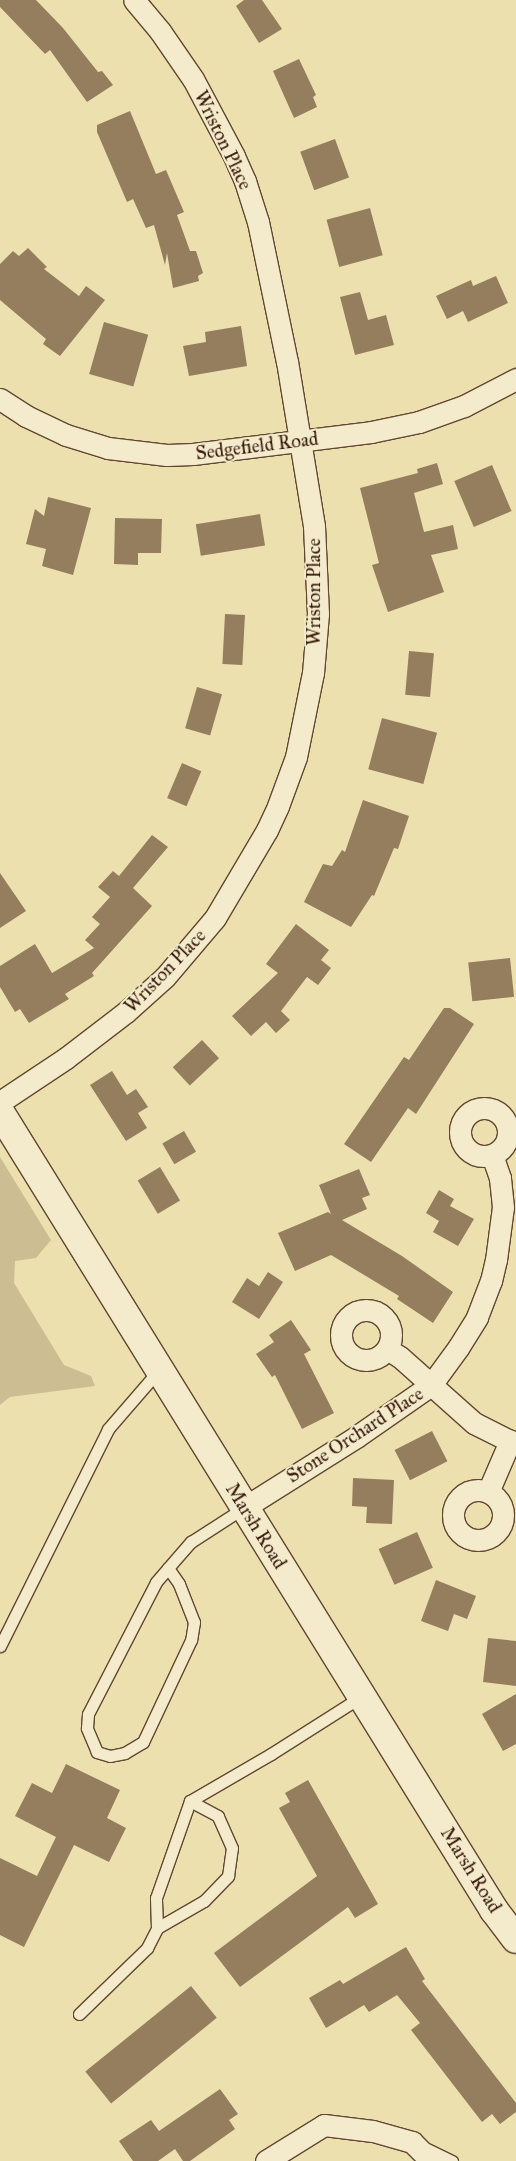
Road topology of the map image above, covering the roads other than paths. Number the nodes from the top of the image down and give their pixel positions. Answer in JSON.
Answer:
{"nodes":[{"id":1,"x":134,"y":0,"type":"edge"},
{"id":2,"x":516,"y":379,"type":"edge"},
{"id":3,"x":0,"y":399,"type":"edge"},
{"id":4,"x":300,"y":441,"type":"junction"},
{"id":5,"x":0,"y":1102,"type":"edge"},
{"id":6,"x":0,"y":1112,"type":"edge"},
{"id":7,"x":492,"y":1154,"type":"dead end"},
{"id":8,"x":387,"y":1349,"type":"dead end"},
{"id":9,"x":159,"y":1370,"type":"junction"},
{"id":10,"x":431,"y":1385,"type":"junction"},
{"id":11,"x":513,"y":1442,"type":"edge"},
{"id":12,"x":488,"y":1492,"type":"dead end"},
{"id":13,"x":245,"y":1507,"type":"junction"},
{"id":14,"x":168,"y":1568,"type":"junction"},
{"id":15,"x":0,"y":1646,"type":"edge"},
{"id":16,"x":362,"y":1696,"type":"junction"},
{"id":17,"x":190,"y":1801,"type":"junction"},
{"id":18,"x":157,"y":1928,"type":"junction"},
{"id":19,"x":516,"y":1939,"type":"edge"},
{"id":20,"x":79,"y":2014,"type":"dead end"},
{"id":21,"x":412,"y":2142,"type":"junction"},
{"id":22,"x":266,"y":2161,"type":"edge"},
{"id":23,"x":431,"y":2161,"type":"edge"},
{"id":24,"x":452,"y":2161,"type":"edge"}],
"edges":[{"from":1,"to":4,"type":"street","name":"Wriston Place"},
{"from":2,"to":4,"type":"street","name":"Sedgefield Road"},
{"from":3,"to":4,"type":"street","name":"Sedgefield Road"},
{"from":4,"to":5,"type":"street","name":"Wriston Place"},
{"from":6,"to":9,"type":"street","name":"Marsh Road"},
{"from":7,"to":10,"type":"street","name":"Stone Orchard Place"},
{"from":8,"to":10,"type":"street"},
{"from":9,"to":13,"type":"street","name":"Marsh Road"},
{"from":9,"to":15,"type":"lane"},
{"from":10,"to":11,"type":"street"},
{"from":10,"to":13,"type":"street","name":"Stone Orchard Place"},
{"from":11,"to":12,"type":"street"},
{"from":13,"to":14,"type":"lane"},
{"from":13,"to":16,"type":"street","name":"Marsh Road"},
{"from":14,"to":14,"type":"lane"},
{"from":16,"to":17,"type":"lane"},
{"from":16,"to":19,"type":"street","name":"Marsh Road"},
{"from":17,"to":18,"type":"lane"},
{"from":17,"to":18,"type":"lane"},
{"from":18,"to":20,"type":"lane"},
{"from":21,"to":22,"type":"street"},
{"from":21,"to":23,"type":"street"},
{"from":21,"to":24,"type":"lane"}]}
